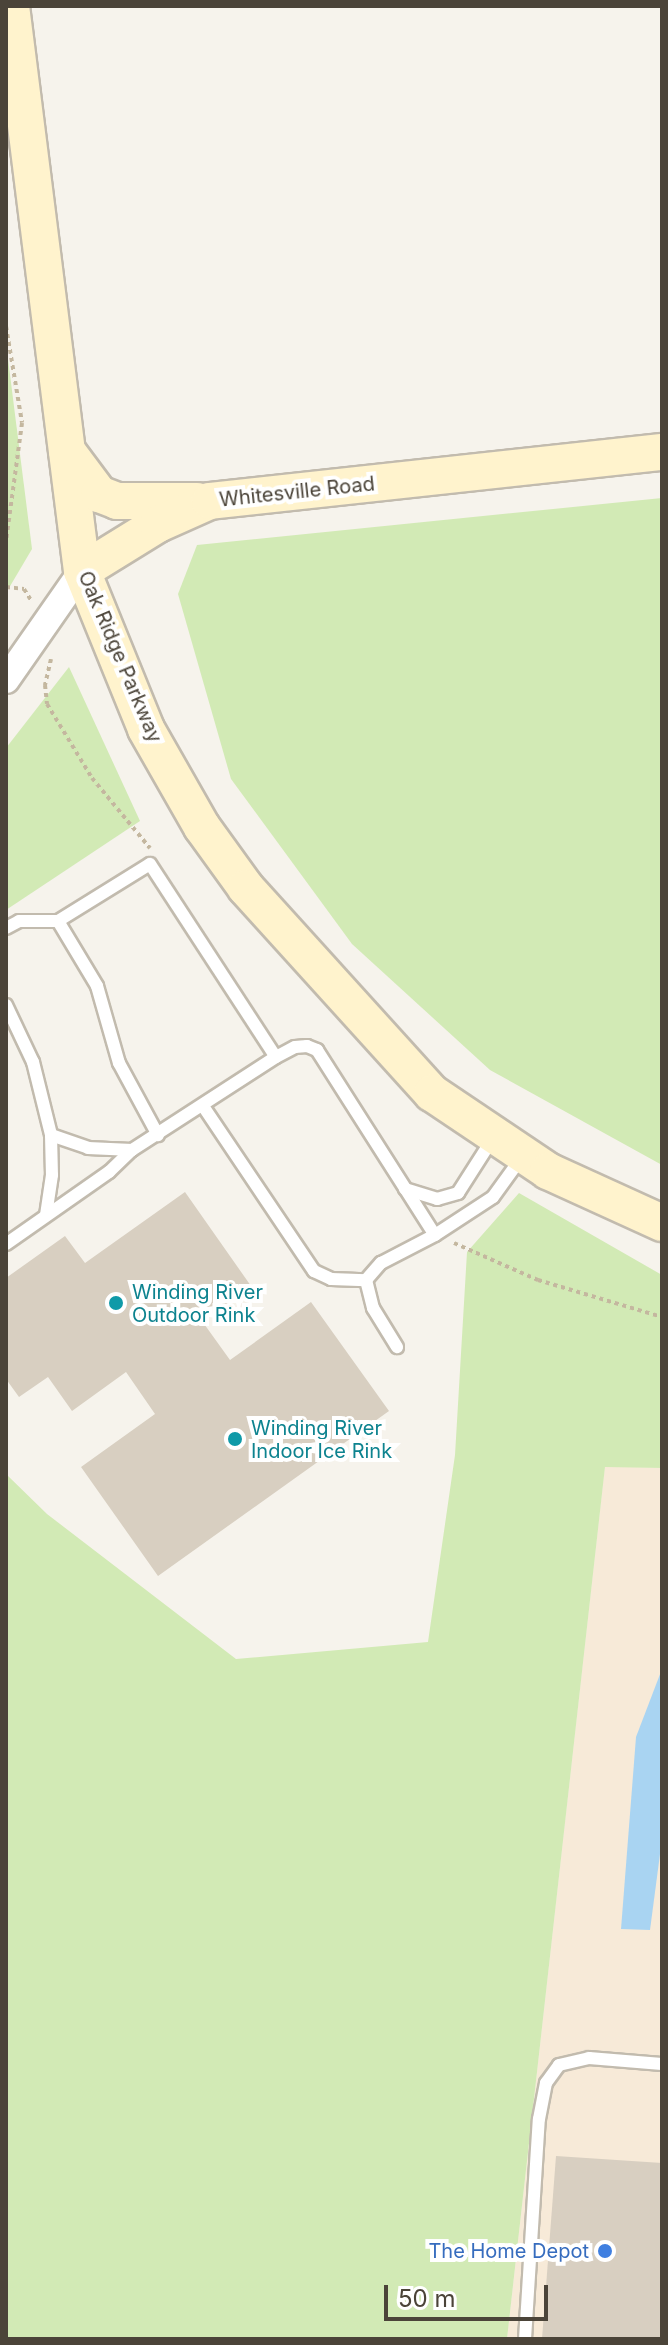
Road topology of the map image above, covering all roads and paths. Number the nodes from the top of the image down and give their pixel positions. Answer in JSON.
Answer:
{"nodes":[{"id":1,"x":11,"y":6,"type":"edge"},
{"id":2,"x":6,"y":326,"type":"edge"},
{"id":3,"x":67,"y":451,"type":"junction"},
{"id":4,"x":662,"y":452,"type":"edge"},
{"id":5,"x":210,"y":501,"type":"junction"},
{"id":6,"x":6,"y":542,"type":"edge"},
{"id":7,"x":82,"y":571,"type":"junction"},
{"id":8,"x":6,"y":587,"type":"edge"},
{"id":9,"x":46,"y":626,"type":"junction"},
{"id":10,"x":6,"y":680,"type":"edge"},
{"id":11,"x":156,"y":856,"type":"dead end"},
{"id":12,"x":58,"y":921,"type":"junction"},
{"id":13,"x":6,"y":928,"type":"edge"},
{"id":14,"x":6,"y":1005,"type":"edge"},
{"id":15,"x":276,"y":1057,"type":"junction"},
{"id":16,"x":203,"y":1106,"type":"junction"},
{"id":17,"x":51,"y":1135,"type":"junction"},
{"id":18,"x":158,"y":1135,"type":"junction"},
{"id":19,"x":509,"y":1145,"type":"junction"},
{"id":20,"x":132,"y":1150,"type":"junction"},
{"id":21,"x":405,"y":1189,"type":"junction"},
{"id":22,"x":46,"y":1215,"type":"junction"},
{"id":23,"x":662,"y":1223,"type":"edge"},
{"id":24,"x":435,"y":1235,"type":"junction"},
{"id":25,"x":6,"y":1244,"type":"edge"},
{"id":26,"x":366,"y":1280,"type":"junction"},
{"id":27,"x":662,"y":1317,"type":"edge"},
{"id":28,"x":397,"y":1347,"type":"dead end"},
{"id":29,"x":662,"y":2064,"type":"edge"},
{"id":30,"x":525,"y":2339,"type":"edge"}],
"edges":[{"from":1,"to":3,"type":"main road","name":"Oak Ridge Parkway"},
{"from":2,"to":6,"type":"path"},
{"from":3,"to":5,"type":"main road"},
{"from":3,"to":7,"type":"main road","name":"Oak Ridge Parkway"},
{"from":4,"to":5,"type":"main road","name":"Whitesville Road"},
{"from":5,"to":7,"type":"main road","name":"Whitesville Road"},
{"from":7,"to":9,"type":"street","name":"Whitesville Road"},
{"from":7,"to":19,"type":"main road","name":"Oak Ridge Parkway"},
{"from":8,"to":9,"type":"path"},
{"from":9,"to":10,"type":"street","name":"Whitesville Road"},
{"from":9,"to":11,"type":"path"},
{"from":12,"to":13,"type":"lane"},
{"from":12,"to":15,"type":"lane"},
{"from":12,"to":18,"type":"lane"},
{"from":14,"to":17,"type":"lane"},
{"from":15,"to":16,"type":"lane"},
{"from":15,"to":21,"type":"lane"},
{"from":16,"to":18,"type":"lane"},
{"from":16,"to":26,"type":"lane"},
{"from":17,"to":20,"type":"lane"},
{"from":17,"to":22,"type":"lane"},
{"from":18,"to":20,"type":"lane"},
{"from":19,"to":21,"type":"lane"},
{"from":19,"to":23,"type":"main road","name":"Oak Ridge Parkway"},
{"from":19,"to":24,"type":"lane"},
{"from":20,"to":22,"type":"lane"},
{"from":21,"to":24,"type":"lane"},
{"from":22,"to":25,"type":"lane"},
{"from":24,"to":26,"type":"lane"},
{"from":24,"to":27,"type":"path"},
{"from":26,"to":28,"type":"lane"},
{"from":29,"to":30,"type":"lane"}]}
